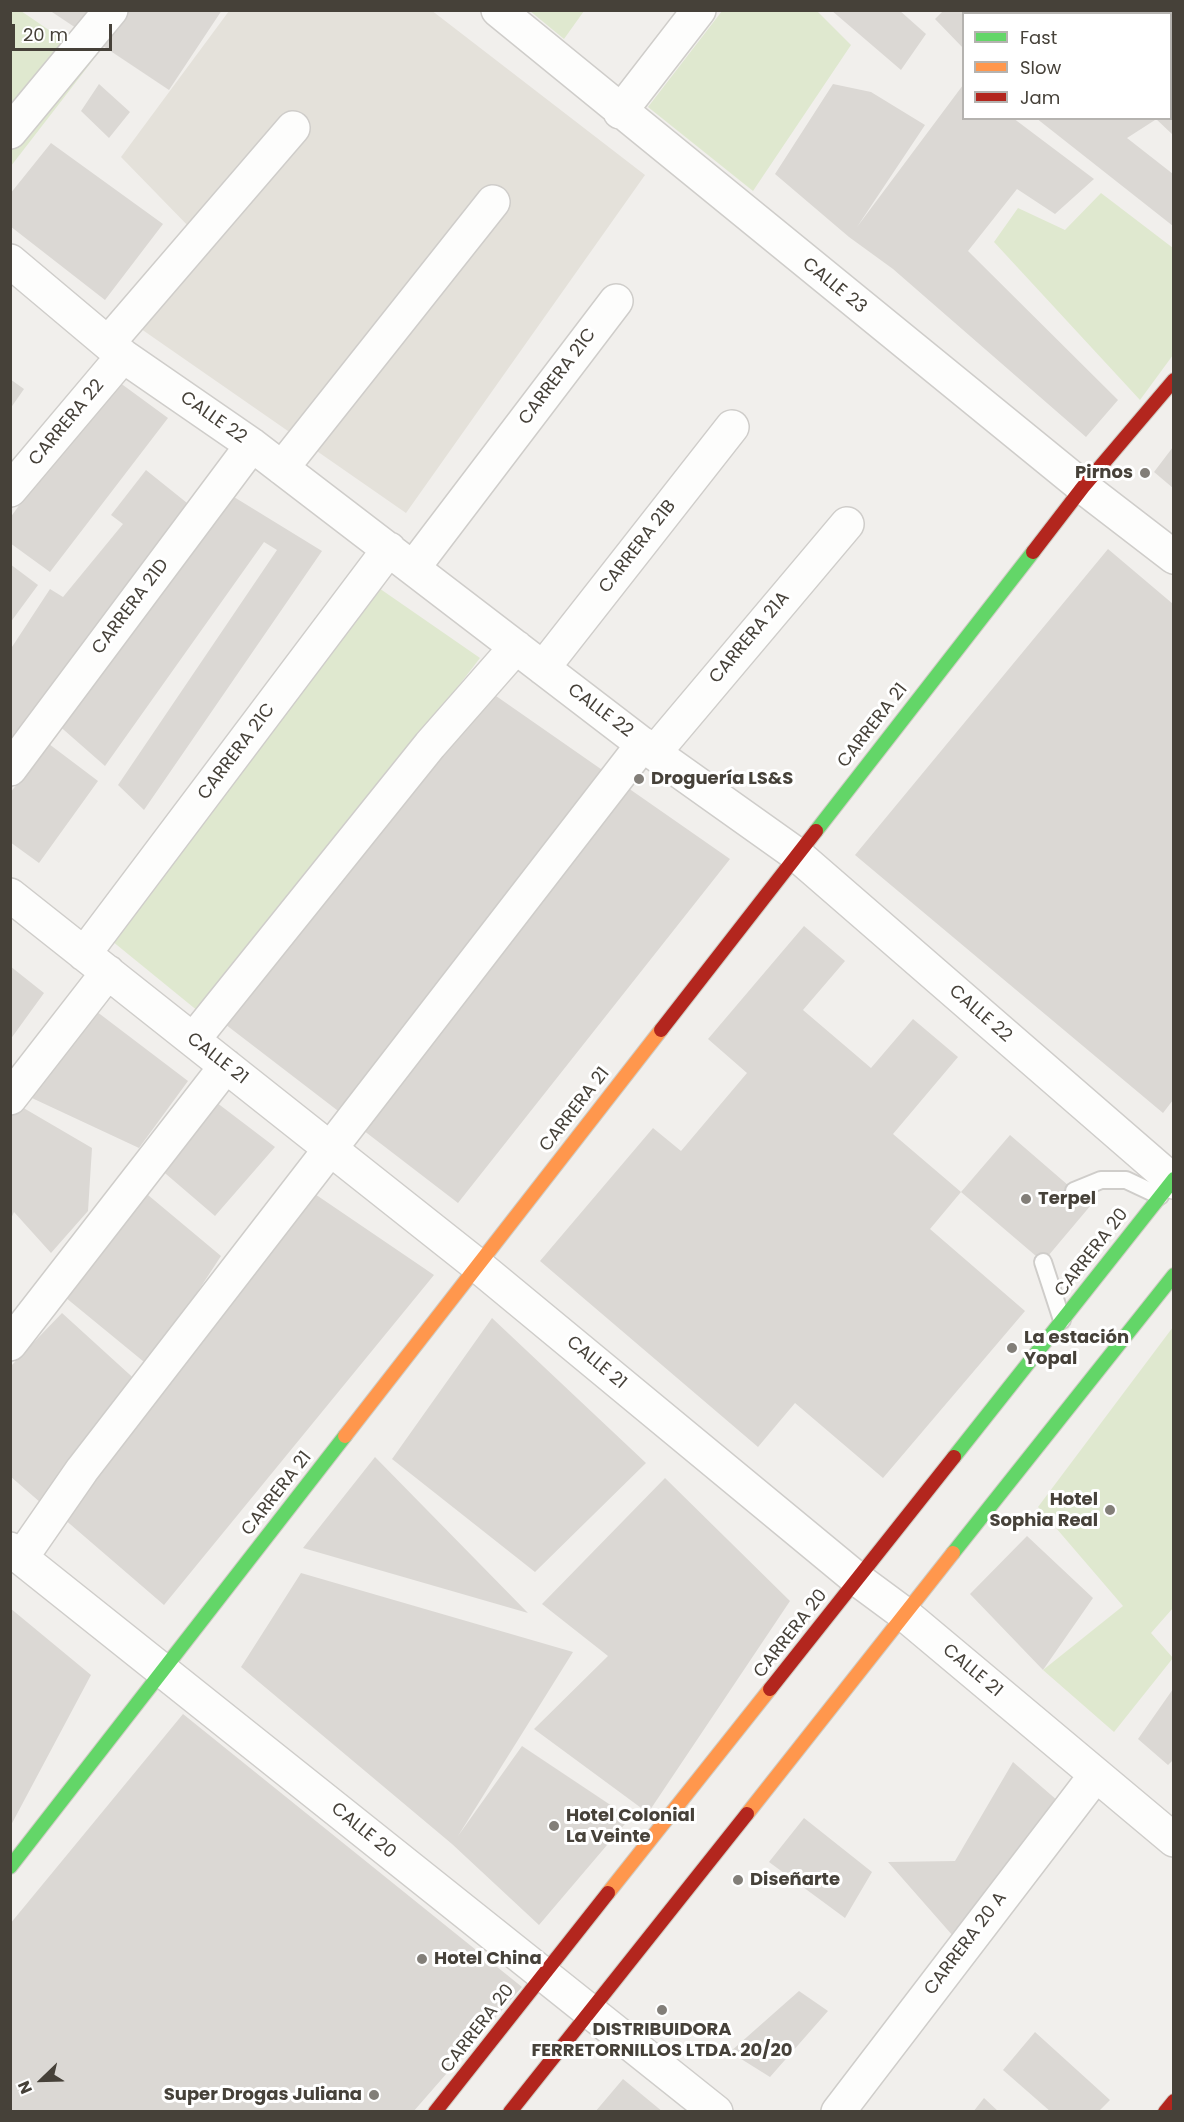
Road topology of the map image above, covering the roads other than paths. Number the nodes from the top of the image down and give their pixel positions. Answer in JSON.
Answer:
{"nodes":[{"id":1,"x":111,"y":10,"type":"edge"},
{"id":2,"x":498,"y":10,"type":"edge"},
{"id":3,"x":699,"y":10,"type":"edge"},
{"id":4,"x":620,"y":112,"type":"junction"},
{"id":5,"x":293,"y":128,"type":"dead end"},
{"id":6,"x":10,"y":132,"type":"edge"},
{"id":7,"x":493,"y":202,"type":"dead end"},
{"id":8,"x":10,"y":261,"type":"edge"},
{"id":9,"x":616,"y":301,"type":"dead end"},
{"id":10,"x":115,"y":349,"type":"junction"},
{"id":11,"x":1173,"y":380,"type":"edge"},
{"id":12,"x":732,"y":427,"type":"dead end"},
{"id":13,"x":252,"y":445,"type":"junction"},
{"id":14,"x":282,"y":468,"type":"junction"},
{"id":15,"x":1083,"y":487,"type":"junction"},
{"id":16,"x":10,"y":490,"type":"edge"},
{"id":17,"x":847,"y":524,"type":"dead end"},
{"id":18,"x":1173,"y":557,"type":"edge"},
{"id":19,"x":401,"y":559,"type":"junction"},
{"id":20,"x":516,"y":647,"type":"junction"},
{"id":21,"x":543,"y":668,"type":"junction"},
{"id":22,"x":649,"y":748,"type":"junction"},
{"id":23,"x":10,"y":769,"type":"edge"},
{"id":24,"x":796,"y":854,"type":"junction"},
{"id":25,"x":10,"y":895,"type":"edge"},
{"id":26,"x":96,"y":963,"type":"junction"},
{"id":27,"x":193,"y":1040,"type":"junction"},
{"id":28,"x":226,"y":1066,"type":"junction"},
{"id":29,"x":10,"y":1098,"type":"edge"},
{"id":30,"x":331,"y":1149,"type":"junction"},
{"id":31,"x":1170,"y":1184,"type":"edge"},
{"id":32,"x":1074,"y":1191,"type":"dead end"},
{"id":33,"x":1043,"y":1262,"type":"dead end"},
{"id":34,"x":477,"y":1265,"type":"junction"},
{"id":35,"x":1173,"y":1275,"type":"edge"},
{"id":36,"x":1062,"y":1320,"type":"junction"},
{"id":37,"x":10,"y":1344,"type":"edge"},
{"id":38,"x":16,"y":1554,"type":"edge"},
{"id":39,"x":857,"y":1579,"type":"junction"},
{"id":40,"x":903,"y":1613,"type":"junction"},
{"id":41,"x":163,"y":1671,"type":"junction"},
{"id":42,"x":1095,"y":1776,"type":"junction"},
{"id":43,"x":1173,"y":1840,"type":"edge"},
{"id":44,"x":10,"y":1867,"type":"edge"},
{"id":45,"x":544,"y":1975,"type":"junction"},
{"id":46,"x":591,"y":2011,"type":"junction"},
{"id":47,"x":1173,"y":2101,"type":"edge"},
{"id":48,"x":435,"y":2112,"type":"edge"},
{"id":49,"x":510,"y":2112,"type":"edge"},
{"id":50,"x":716,"y":2112,"type":"edge"},
{"id":51,"x":838,"y":2112,"type":"edge"},
{"id":52,"x":1165,"y":2112,"type":"edge"}],
"edges":[{"from":1,"to":6,"type":"street"},
{"from":2,"to":4,"type":"street","name":"CALLE 23"},
{"from":3,"to":4,"type":"street"},
{"from":4,"to":15,"type":"street","name":"CALLE 23"},
{"from":5,"to":10,"type":"street","name":"CARRERA 22"},
{"from":7,"to":14,"type":"street"},
{"from":8,"to":10,"type":"street","name":"CALLE 22"},
{"from":9,"to":19,"type":"street","name":"CARRERA 21C"},
{"from":10,"to":13,"type":"street","name":"CALLE 22"},
{"from":10,"to":16,"type":"street","name":"CARRERA 22"},
{"from":11,"to":15,"type":"main road","name":"CARRERA 21"},
{"from":12,"to":21,"type":"street","name":"CARRERA 21B"},
{"from":13,"to":14,"type":"street","name":"CALLE 22"},
{"from":13,"to":23,"type":"street","name":"CARRERA 21D"},
{"from":14,"to":19,"type":"street","name":"CALLE 22"},
{"from":15,"to":18,"type":"street","name":"CALLE 23"},
{"from":15,"to":24,"type":"main road","name":"CARRERA 21"},
{"from":17,"to":22,"type":"street","name":"CARRERA 21A"},
{"from":19,"to":20,"type":"street","name":"CALLE 22"},
{"from":19,"to":26,"type":"street","name":"CARRERA 21C"},
{"from":20,"to":21,"type":"street","name":"CALLE 22"},
{"from":20,"to":27,"type":"street"},
{"from":21,"to":22,"type":"street","name":"CALLE 22"},
{"from":22,"to":24,"type":"street","name":"CALLE 22"},
{"from":22,"to":30,"type":"street","name":"CARRERA 21A"},
{"from":24,"to":31,"type":"street","name":"CALLE 22"},
{"from":24,"to":34,"type":"main road","name":"CARRERA 21"},
{"from":25,"to":26,"type":"street","name":"CALLE 21"},
{"from":26,"to":27,"type":"street","name":"CALLE 21"},
{"from":26,"to":29,"type":"street","name":"CARRERA 21C"},
{"from":27,"to":28,"type":"street","name":"CALLE 21"},
{"from":28,"to":30,"type":"street","name":"CALLE 21"},
{"from":28,"to":37,"type":"street"},
{"from":30,"to":34,"type":"street","name":"CALLE 21"},
{"from":30,"to":38,"type":"street","name":"CARRERA 21A"},
{"from":31,"to":32,"type":"lane"},
{"from":31,"to":36,"type":"main road","name":"CARRERA 20"},
{"from":33,"to":36,"type":"lane"},
{"from":34,"to":39,"type":"street","name":"CALLE 21"},
{"from":34,"to":41,"type":"main road","name":"CARRERA 21"},
{"from":35,"to":40,"type":"main road"},
{"from":36,"to":39,"type":"main road","name":"CARRERA 20"},
{"from":38,"to":41,"type":"street","name":"CALLE 20"},
{"from":39,"to":40,"type":"street","name":"CALLE 21"},
{"from":39,"to":45,"type":"main road","name":"CARRERA 20"},
{"from":40,"to":42,"type":"street","name":"CALLE 21"},
{"from":40,"to":46,"type":"main road"},
{"from":41,"to":44,"type":"main road","name":"CARRERA 21"},
{"from":41,"to":45,"type":"street","name":"CALLE 20"},
{"from":42,"to":43,"type":"street","name":"CALLE 21"},
{"from":42,"to":51,"type":"street","name":"CARRERA 20 A"},
{"from":45,"to":46,"type":"street","name":"CALLE 20"},
{"from":45,"to":48,"type":"main road","name":"CARRERA 20"},
{"from":46,"to":49,"type":"main road"},
{"from":46,"to":50,"type":"street","name":"CALLE 20"},
{"from":47,"to":52,"type":"main road"}]}
